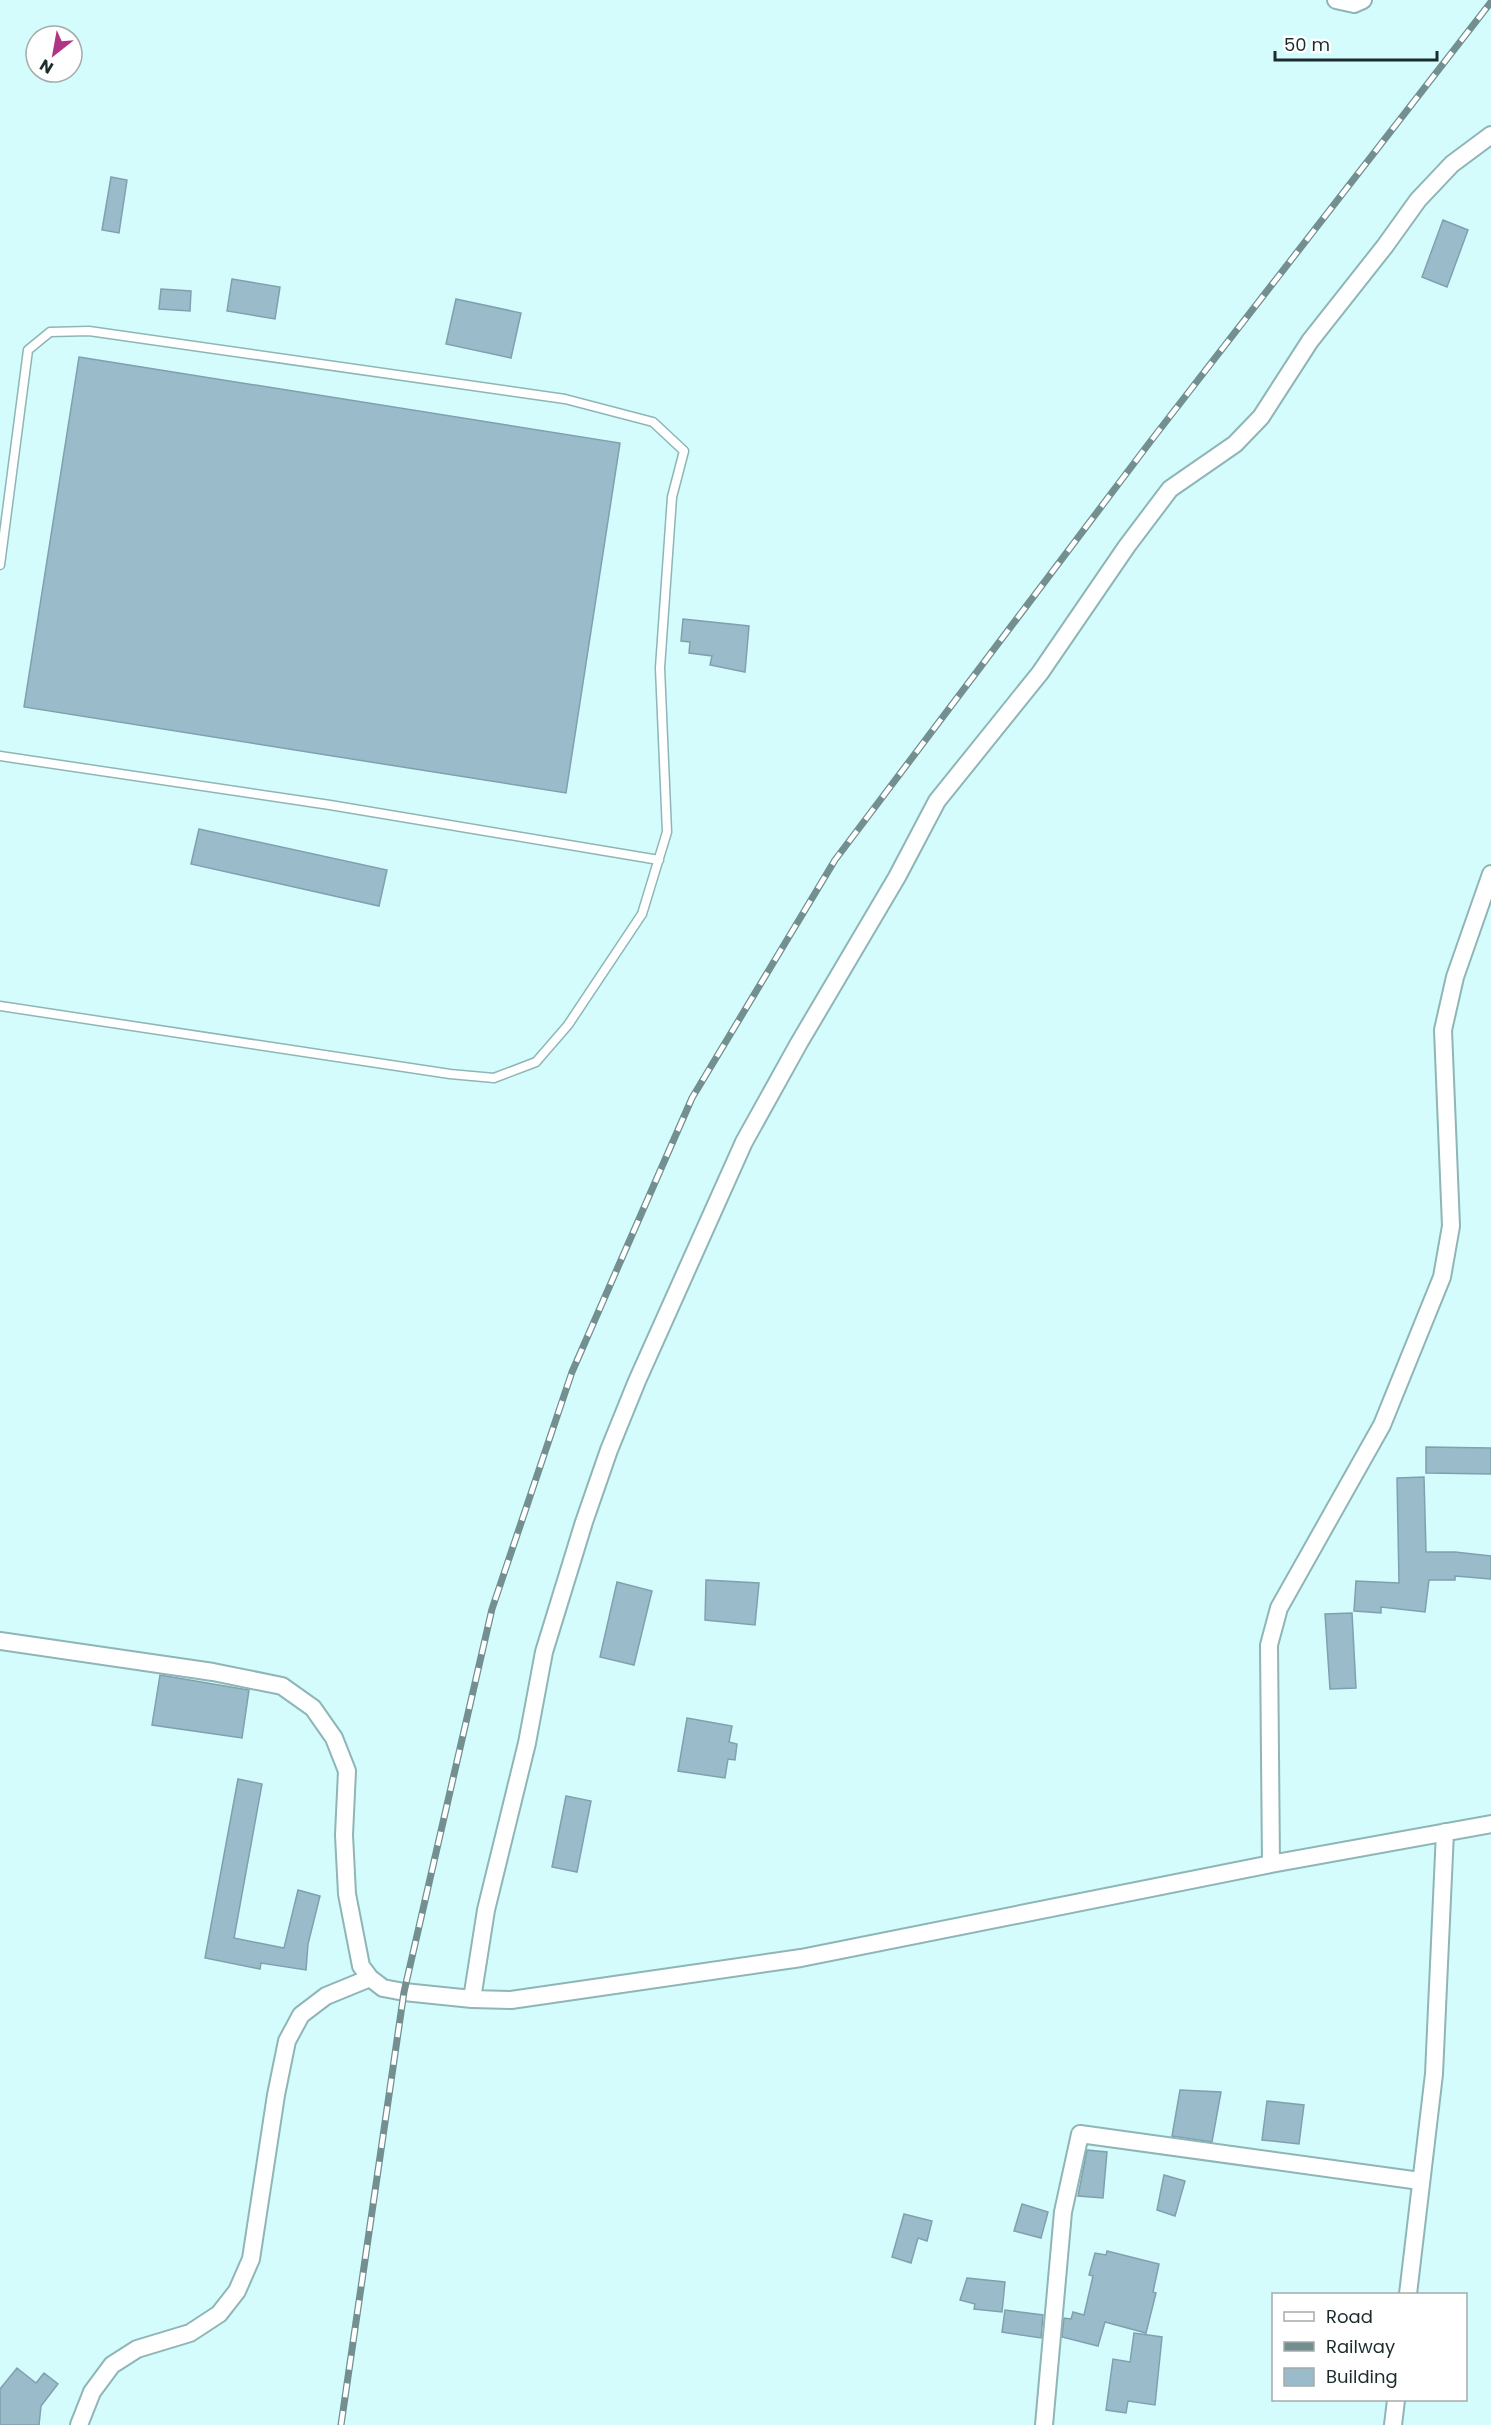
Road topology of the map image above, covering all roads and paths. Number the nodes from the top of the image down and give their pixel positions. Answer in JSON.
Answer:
{"nodes":[{"id":1,"x":1336,"y":0,"type":"edge"},
{"id":2,"x":1363,"y":0,"type":"edge"},
{"id":3,"x":1491,"y":135,"type":"edge"},
{"id":4,"x":0,"y":565,"type":"edge"},
{"id":5,"x":0,"y":756,"type":"edge"},
{"id":6,"x":659,"y":860,"type":"junction"},
{"id":7,"x":1491,"y":874,"type":"edge"},
{"id":8,"x":0,"y":1006,"type":"edge"},
{"id":9,"x":0,"y":1641,"type":"edge"},
{"id":10,"x":1491,"y":1824,"type":"edge"},
{"id":11,"x":1445,"y":1832,"type":"junction"},
{"id":12,"x":1271,"y":1864,"type":"junction"},
{"id":13,"x":370,"y":1978,"type":"junction"},
{"id":14,"x":472,"y":1999,"type":"junction"},
{"id":15,"x":1420,"y":2181,"type":"junction"},
{"id":16,"x":1408,"y":2293,"type":"edge"},
{"id":17,"x":1396,"y":2401,"type":"edge"},
{"id":18,"x":79,"y":2425,"type":"edge"},
{"id":19,"x":1044,"y":2425,"type":"edge"},
{"id":20,"x":1393,"y":2425,"type":"edge"}],
"edges":[{"from":1,"to":2,"type":"street"},
{"from":3,"to":14,"type":"street"},
{"from":4,"to":6,"type":"lane"},
{"from":5,"to":6,"type":"lane"},
{"from":6,"to":8,"type":"lane"},
{"from":7,"to":12,"type":"street"},
{"from":9,"to":13,"type":"street"},
{"from":10,"to":11,"type":"street"},
{"from":11,"to":12,"type":"street"},
{"from":11,"to":15,"type":"street"},
{"from":12,"to":14,"type":"street"},
{"from":13,"to":14,"type":"street"},
{"from":13,"to":18,"type":"street"},
{"from":15,"to":16,"type":"street"},
{"from":15,"to":19,"type":"street"},
{"from":17,"to":20,"type":"street"}]}
